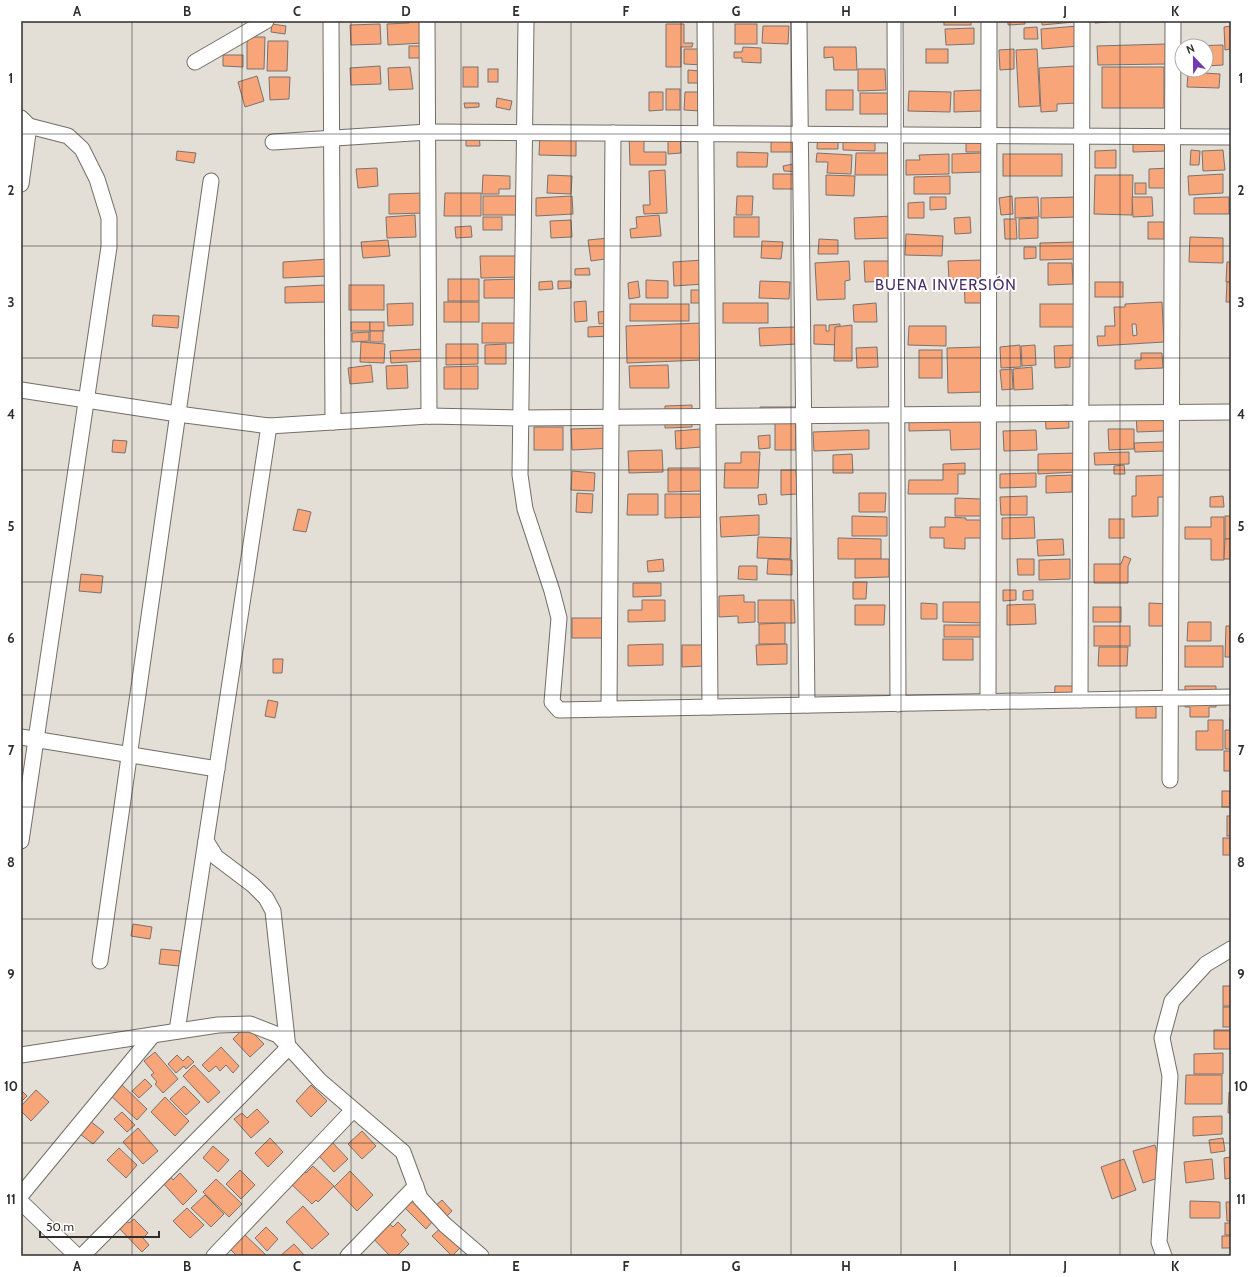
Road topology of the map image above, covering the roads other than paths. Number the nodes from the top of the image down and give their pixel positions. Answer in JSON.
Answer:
{"nodes":[{"id":1,"x":266,"y":21,"type":"edge"},
{"id":2,"x":331,"y":21,"type":"edge"},
{"id":3,"x":428,"y":21,"type":"edge"},
{"id":4,"x":526,"y":21,"type":"edge"},
{"id":5,"x":705,"y":21,"type":"edge"},
{"id":6,"x":895,"y":21,"type":"edge"},
{"id":7,"x":989,"y":21,"type":"edge"},
{"id":8,"x":1082,"y":21,"type":"edge"},
{"id":9,"x":1173,"y":21,"type":"edge"},
{"id":10,"x":799,"y":23,"type":"dead end"},
{"id":11,"x":194,"y":62,"type":"dead end"},
{"id":12,"x":25,"y":122,"type":"edge"},
{"id":13,"x":428,"y":132,"type":"junction"},
{"id":14,"x":525,"y":133,"type":"junction"},
{"id":15,"x":613,"y":133,"type":"junction"},
{"id":16,"x":706,"y":134,"type":"junction"},
{"id":17,"x":801,"y":134,"type":"junction"},
{"id":18,"x":896,"y":135,"type":"junction"},
{"id":19,"x":988,"y":136,"type":"junction"},
{"id":20,"x":1082,"y":136,"type":"junction"},
{"id":21,"x":1173,"y":137,"type":"junction"},
{"id":22,"x":1231,"y":137,"type":"edge"},
{"id":23,"x":332,"y":138,"type":"junction"},
{"id":24,"x":273,"y":142,"type":"dead end"},
{"id":25,"x":211,"y":181,"type":"dead end"},
{"id":26,"x":21,"y":184,"type":"edge"},
{"id":27,"x":21,"y":390,"type":"edge"},
{"id":28,"x":1172,"y":412,"type":"junction"},
{"id":29,"x":1231,"y":412,"type":"edge"},
{"id":30,"x":1081,"y":413,"type":"junction"},
{"id":31,"x":178,"y":414,"type":"junction"},
{"id":32,"x":988,"y":414,"type":"junction"},
{"id":33,"x":897,"y":415,"type":"junction"},
{"id":34,"x":429,"y":416,"type":"junction"},
{"id":35,"x":708,"y":416,"type":"junction"},
{"id":36,"x":804,"y":416,"type":"junction"},
{"id":37,"x":611,"y":417,"type":"junction"},
{"id":38,"x":521,"y":418,"type":"junction"},
{"id":39,"x":333,"y":422,"type":"junction"},
{"id":40,"x":269,"y":426,"type":"junction"},
{"id":41,"x":1231,"y":697,"type":"edge"},
{"id":42,"x":1080,"y":700,"type":"junction"},
{"id":43,"x":988,"y":702,"type":"junction"},
{"id":44,"x":898,"y":704,"type":"junction"},
{"id":45,"x":807,"y":705,"type":"junction"},
{"id":46,"x":710,"y":707,"type":"junction"},
{"id":47,"x":609,"y":709,"type":"junction"},
{"id":48,"x":21,"y":737,"type":"edge"},
{"id":49,"x":36,"y":739,"type":"junction"},
{"id":50,"x":129,"y":755,"type":"junction"},
{"id":51,"x":217,"y":769,"type":"junction"},
{"id":52,"x":1170,"y":780,"type":"dead end"},
{"id":53,"x":21,"y":841,"type":"edge"},
{"id":54,"x":206,"y":841,"type":"junction"},
{"id":55,"x":1231,"y":949,"type":"edge"},
{"id":56,"x":100,"y":961,"type":"dead end"},
{"id":57,"x":177,"y":1031,"type":"junction"},
{"id":58,"x":153,"y":1035,"type":"junction"},
{"id":59,"x":288,"y":1048,"type":"junction"},
{"id":60,"x":21,"y":1055,"type":"edge"},
{"id":61,"x":353,"y":1110,"type":"junction"},
{"id":62,"x":416,"y":1186,"type":"junction"},
{"id":63,"x":21,"y":1195,"type":"edge"},
{"id":64,"x":21,"y":1202,"type":"edge"},
{"id":65,"x":477,"y":1255,"type":"edge"},
{"id":66,"x":76,"y":1256,"type":"edge"},
{"id":67,"x":82,"y":1256,"type":"edge"},
{"id":68,"x":214,"y":1256,"type":"edge"},
{"id":69,"x":348,"y":1256,"type":"edge"},
{"id":70,"x":1164,"y":1256,"type":"edge"}],
"edges":[{"from":1,"to":11,"type":"street"},
{"from":2,"to":23,"type":"street"},
{"from":3,"to":13,"type":"street"},
{"from":4,"to":14,"type":"street"},
{"from":5,"to":16,"type":"street"},
{"from":6,"to":18,"type":"street"},
{"from":7,"to":19,"type":"street"},
{"from":8,"to":20,"type":"street"},
{"from":9,"to":21,"type":"street"},
{"from":10,"to":17,"type":"street"},
{"from":12,"to":26,"type":"street"},
{"from":12,"to":49,"type":"street"},
{"from":13,"to":14,"type":"street"},
{"from":13,"to":23,"type":"street"},
{"from":13,"to":34,"type":"street"},
{"from":14,"to":15,"type":"street"},
{"from":14,"to":38,"type":"street"},
{"from":15,"to":16,"type":"street"},
{"from":15,"to":37,"type":"street"},
{"from":16,"to":17,"type":"street"},
{"from":16,"to":35,"type":"street"},
{"from":17,"to":18,"type":"street"},
{"from":17,"to":36,"type":"street"},
{"from":18,"to":19,"type":"street"},
{"from":18,"to":33,"type":"street"},
{"from":19,"to":20,"type":"street"},
{"from":19,"to":32,"type":"street"},
{"from":20,"to":21,"type":"street"},
{"from":20,"to":30,"type":"street"},
{"from":21,"to":22,"type":"street"},
{"from":21,"to":28,"type":"street"},
{"from":23,"to":24,"type":"street"},
{"from":23,"to":39,"type":"street"},
{"from":25,"to":31,"type":"street"},
{"from":27,"to":31,"type":"street"},
{"from":28,"to":29,"type":"street"},
{"from":28,"to":30,"type":"street"},
{"from":28,"to":52,"type":"street"},
{"from":30,"to":32,"type":"street"},
{"from":30,"to":42,"type":"street"},
{"from":31,"to":40,"type":"street"},
{"from":31,"to":50,"type":"street"},
{"from":32,"to":33,"type":"street"},
{"from":32,"to":43,"type":"street"},
{"from":33,"to":36,"type":"street"},
{"from":33,"to":44,"type":"street"},
{"from":34,"to":38,"type":"street"},
{"from":34,"to":39,"type":"street"},
{"from":35,"to":36,"type":"street"},
{"from":35,"to":37,"type":"street"},
{"from":35,"to":46,"type":"street"},
{"from":36,"to":45,"type":"street"},
{"from":37,"to":38,"type":"street"},
{"from":37,"to":47,"type":"street"},
{"from":38,"to":47,"type":"street"},
{"from":39,"to":40,"type":"street"},
{"from":40,"to":51,"type":"street"},
{"from":41,"to":42,"type":"street"},
{"from":42,"to":43,"type":"street"},
{"from":43,"to":44,"type":"street"},
{"from":44,"to":45,"type":"street"},
{"from":45,"to":46,"type":"street"},
{"from":46,"to":47,"type":"street"},
{"from":48,"to":49,"type":"street"},
{"from":49,"to":50,"type":"street"},
{"from":49,"to":53,"type":"street"},
{"from":50,"to":51,"type":"street"},
{"from":50,"to":56,"type":"street"},
{"from":51,"to":54,"type":"street"},
{"from":54,"to":57,"type":"street"},
{"from":54,"to":59,"type":"street"},
{"from":55,"to":70,"type":"street"},
{"from":57,"to":58,"type":"street"},
{"from":57,"to":59,"type":"street"},
{"from":58,"to":60,"type":"street"},
{"from":58,"to":63,"type":"street"},
{"from":59,"to":61,"type":"street"},
{"from":59,"to":67,"type":"street"},
{"from":61,"to":62,"type":"street"},
{"from":61,"to":68,"type":"street"},
{"from":62,"to":65,"type":"street"},
{"from":62,"to":69,"type":"street"},
{"from":64,"to":66,"type":"street"}]}
